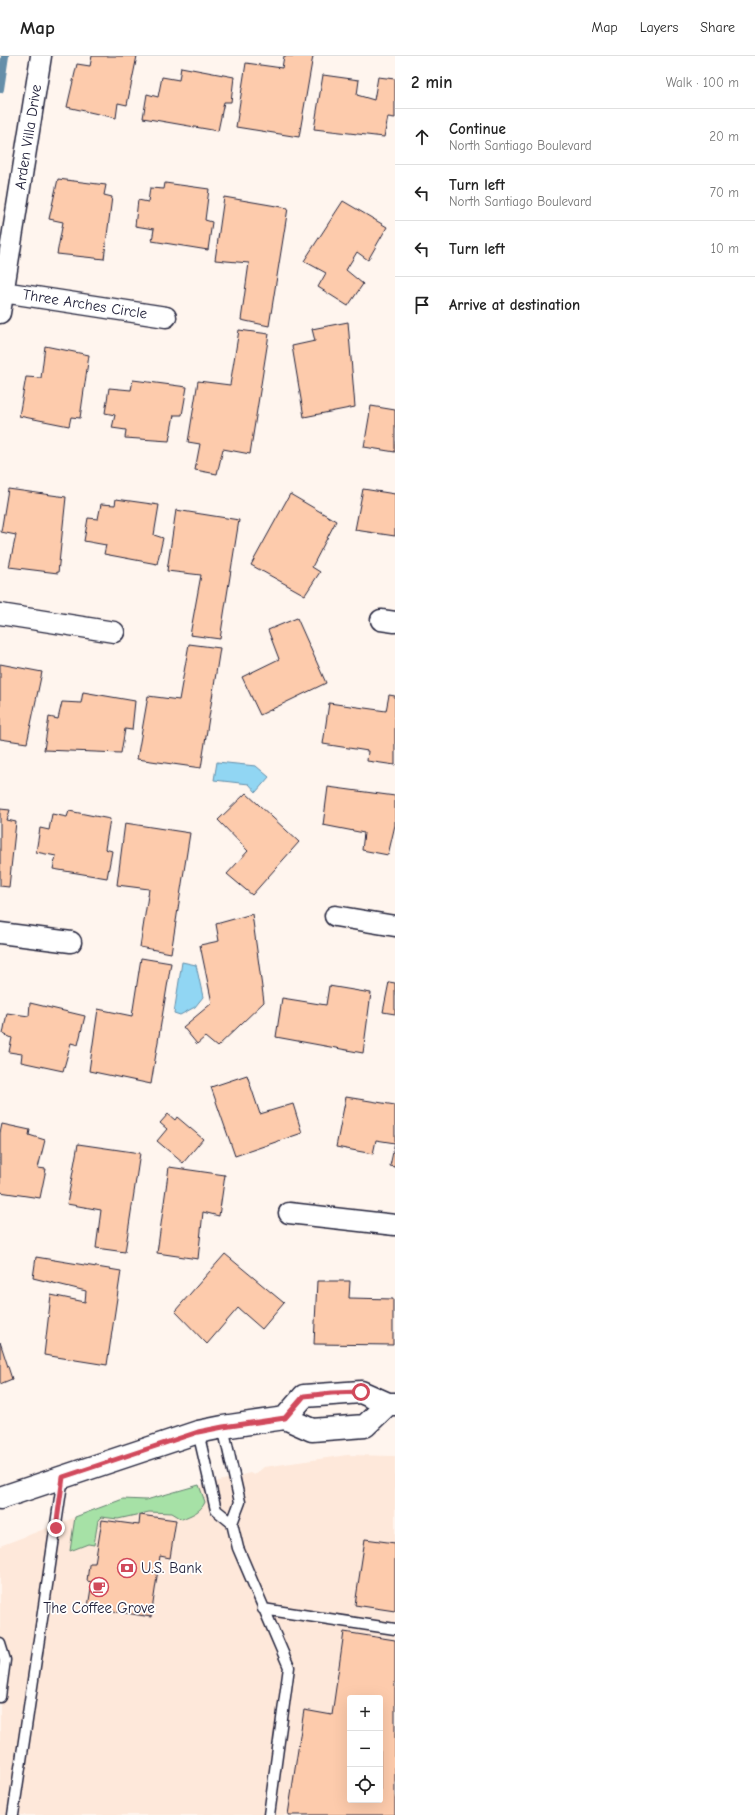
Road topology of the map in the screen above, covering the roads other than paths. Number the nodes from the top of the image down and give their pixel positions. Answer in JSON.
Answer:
{"nodes":[{"id":1,"x":41,"y":56,"type":"edge"},
{"id":2,"x":3,"y":292,"type":"junction"},
{"id":3,"x":0,"y":313,"type":"edge"},
{"id":4,"x":166,"y":317,"type":"dead end"},
{"id":5,"x":0,"y":614,"type":"edge"},
{"id":6,"x":114,"y":632,"type":"dead end"},
{"id":7,"x":336,"y":916,"type":"dead end"},
{"id":8,"x":395,"y":926,"type":"edge"},
{"id":9,"x":0,"y":933,"type":"edge"},
{"id":10,"x":71,"y":942,"type":"dead end"},
{"id":11,"x":289,"y":1213,"type":"dead end"},
{"id":12,"x":395,"y":1225,"type":"edge"},
{"id":13,"x":391,"y":1404,"type":"edge"},
{"id":14,"x":285,"y":1418,"type":"junction"},
{"id":15,"x":223,"y":1427,"type":"junction"},
{"id":16,"x":198,"y":1432,"type":"junction"},
{"id":17,"x":63,"y":1477,"type":"junction"},
{"id":18,"x":0,"y":1498,"type":"edge"},
{"id":19,"x":232,"y":1523,"type":"junction"},
{"id":20,"x":264,"y":1609,"type":"junction"},
{"id":21,"x":395,"y":1629,"type":"edge"},
{"id":22,"x":0,"y":1644,"type":"edge"},
{"id":23,"x":0,"y":1697,"type":"edge"},
{"id":24,"x":14,"y":1815,"type":"edge"},
{"id":25,"x":269,"y":1815,"type":"edge"}],
"edges":[{"from":1,"to":2,"type":"street","name":"Arden Villa Drive"},
{"from":2,"to":3,"type":"street","name":"Arden Villa Drive"},
{"from":2,"to":4,"type":"street","name":"Three Arches Circle"},
{"from":5,"to":6,"type":"street"},
{"from":7,"to":8,"type":"street"},
{"from":9,"to":10,"type":"street"},
{"from":11,"to":12,"type":"street"},
{"from":13,"to":14,"type":"main road"},
{"from":13,"to":14,"type":"main road"},
{"from":14,"to":15,"type":"main road"},
{"from":15,"to":16,"type":"main road"},
{"from":15,"to":19,"type":"lane"},
{"from":16,"to":17,"type":"main road"},
{"from":16,"to":19,"type":"lane"},
{"from":17,"to":18,"type":"main road"},
{"from":17,"to":24,"type":"lane"},
{"from":19,"to":20,"type":"lane"},
{"from":20,"to":21,"type":"lane"},
{"from":20,"to":25,"type":"lane"},
{"from":22,"to":23,"type":"lane"}]}
